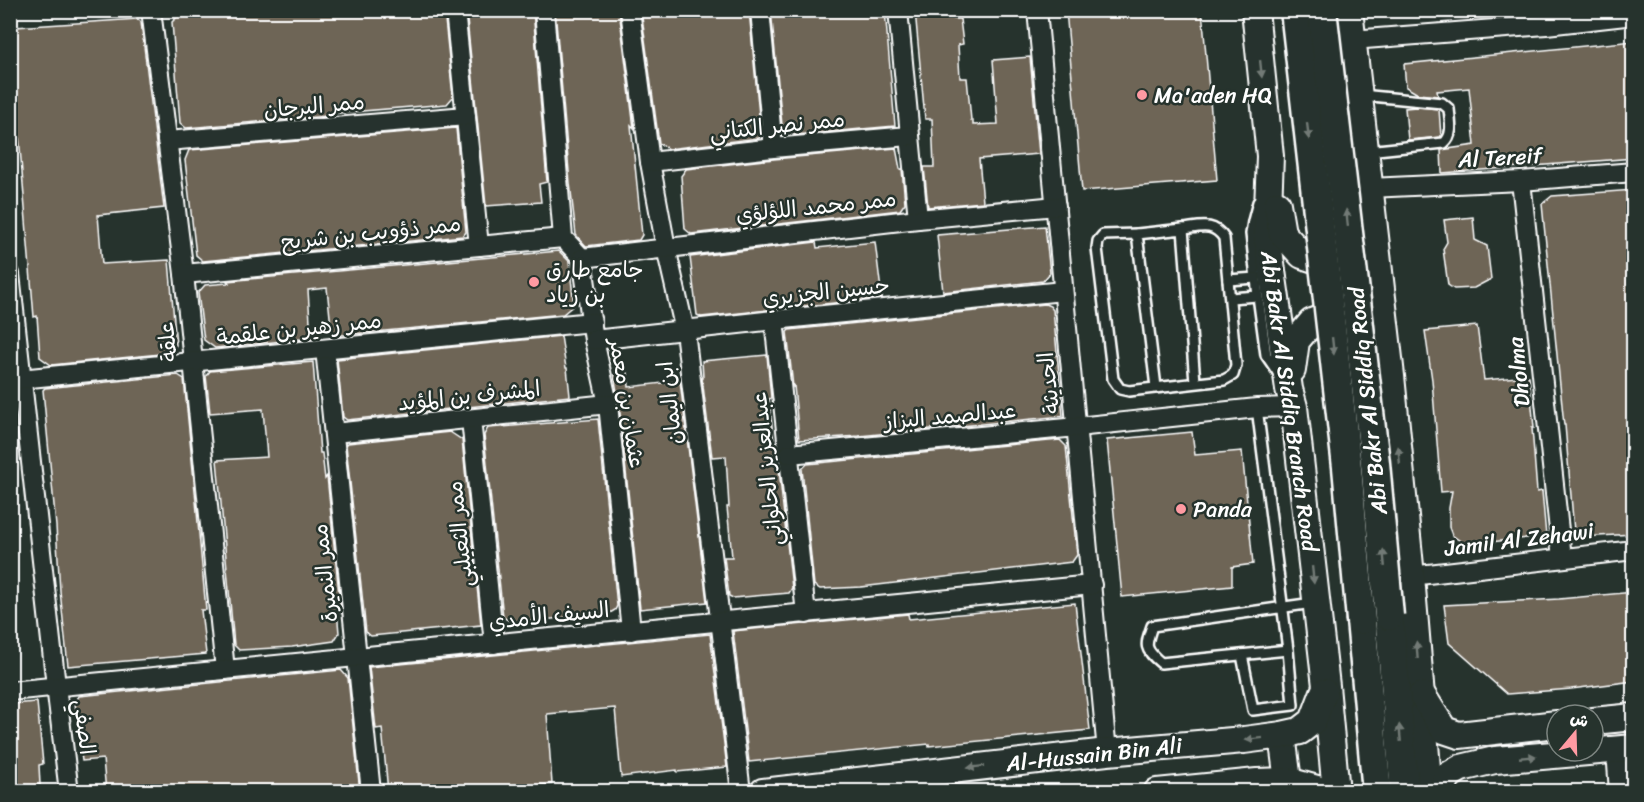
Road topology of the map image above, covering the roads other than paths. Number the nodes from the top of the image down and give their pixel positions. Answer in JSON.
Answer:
{"nodes":[{"id":1,"x":151,"y":10,"type":"edge"},
{"id":2,"x":456,"y":10,"type":"edge"},
{"id":3,"x":544,"y":10,"type":"edge"},
{"id":4,"x":630,"y":10,"type":"edge"},
{"id":5,"x":760,"y":10,"type":"edge"},
{"id":6,"x":898,"y":10,"type":"edge"},
{"id":7,"x":1037,"y":10,"type":"edge"},
{"id":8,"x":1255,"y":10,"type":"edge"},
{"id":9,"x":1294,"y":10,"type":"edge"},
{"id":10,"x":1322,"y":10,"type":"edge"},
{"id":11,"x":1349,"y":10,"type":"edge"},
{"id":12,"x":1634,"y":15,"type":"edge"},
{"id":13,"x":1545,"y":18,"type":"edge"},
{"id":14,"x":1352,"y":40,"type":"junction"},
{"id":15,"x":1358,"y":95,"type":"junction"},
{"id":16,"x":466,"y":116,"type":"junction"},
{"id":17,"x":909,"y":136,"type":"junction"},
{"id":18,"x":167,"y":141,"type":"junction"},
{"id":19,"x":773,"y":148,"type":"junction"},
{"id":20,"x":1365,"y":151,"type":"junction"},
{"id":21,"x":1270,"y":156,"type":"junction"},
{"id":22,"x":650,"y":162,"type":"junction"},
{"id":23,"x":1634,"y":172,"type":"edge"},
{"id":24,"x":1521,"y":181,"type":"junction"},
{"id":25,"x":1369,"y":189,"type":"junction"},
{"id":26,"x":1056,"y":206,"type":"junction"},
{"id":27,"x":918,"y":219,"type":"junction"},
{"id":28,"x":1183,"y":229,"type":"junction"},
{"id":29,"x":1137,"y":234,"type":"junction"},
{"id":30,"x":563,"y":238,"type":"junction"},
{"id":31,"x":479,"y":246,"type":"junction"},
{"id":32,"x":666,"y":248,"type":"junction"},
{"id":33,"x":582,"y":258,"type":"junction"},
{"id":34,"x":10,"y":274,"type":"edge"},
{"id":35,"x":184,"y":274,"type":"junction"},
{"id":36,"x":1256,"y":278,"type":"junction"},
{"id":37,"x":1228,"y":280,"type":"junction"},
{"id":38,"x":1063,"y":291,"type":"junction"},
{"id":39,"x":1258,"y":296,"type":"junction"},
{"id":40,"x":1230,"y":298,"type":"junction"},
{"id":41,"x":774,"y":320,"type":"junction"},
{"id":42,"x":593,"y":331,"type":"junction"},
{"id":43,"x":685,"y":331,"type":"junction"},
{"id":44,"x":325,"y":349,"type":"junction"},
{"id":45,"x":193,"y":363,"type":"junction"},
{"id":46,"x":1391,"y":376,"type":"junction"},
{"id":47,"x":16,"y":380,"type":"edge"},
{"id":48,"x":1195,"y":382,"type":"junction"},
{"id":49,"x":1156,"y":387,"type":"junction"},
{"id":50,"x":1292,"y":398,"type":"junction"},
{"id":51,"x":608,"y":404,"type":"junction"},
{"id":52,"x":1257,"y":408,"type":"junction"},
{"id":53,"x":471,"y":419,"type":"junction"},
{"id":54,"x":1077,"y":427,"type":"junction"},
{"id":55,"x":334,"y":433,"type":"junction"},
{"id":56,"x":789,"y":454,"type":"junction"},
{"id":57,"x":1634,"y":550,"type":"edge"},
{"id":58,"x":1562,"y":558,"type":"junction"},
{"id":59,"x":1411,"y":576,"type":"junction"},
{"id":60,"x":1092,"y":585,"type":"junction"},
{"id":61,"x":1316,"y":603,"type":"junction"},
{"id":62,"x":1284,"y":608,"type":"junction"},
{"id":63,"x":806,"y":614,"type":"junction"},
{"id":64,"x":720,"y":622,"type":"junction"},
{"id":65,"x":632,"y":631,"type":"junction"},
{"id":66,"x":494,"y":644,"type":"junction"},
{"id":67,"x":1288,"y":650,"type":"junction"},
{"id":68,"x":1242,"y":655,"type":"junction"},
{"id":69,"x":356,"y":658,"type":"junction"},
{"id":70,"x":225,"y":670,"type":"junction"},
{"id":71,"x":56,"y":686,"type":"junction"},
{"id":72,"x":1326,"y":686,"type":"junction"},
{"id":73,"x":1420,"y":690,"type":"junction"},
{"id":74,"x":10,"y":691,"type":"edge"},
{"id":75,"x":1634,"y":717,"type":"edge"},
{"id":76,"x":1605,"y":720,"type":"edge"},
{"id":77,"x":1545,"y":725,"type":"edge"},
{"id":78,"x":1492,"y":731,"type":"junction"},
{"id":79,"x":1282,"y":735,"type":"junction"},
{"id":80,"x":1625,"y":749,"type":"edge"},
{"id":81,"x":1107,"y":752,"type":"junction"},
{"id":82,"x":1495,"y":760,"type":"junction"},
{"id":83,"x":1287,"y":781,"type":"junction"},
{"id":84,"x":69,"y":792,"type":"edge"},
{"id":85,"x":371,"y":792,"type":"edge"},
{"id":86,"x":741,"y":792,"type":"edge"},
{"id":87,"x":763,"y":792,"type":"edge"},
{"id":88,"x":1157,"y":792,"type":"edge"},
{"id":89,"x":1319,"y":792,"type":"edge"},
{"id":90,"x":1335,"y":792,"type":"edge"},
{"id":91,"x":1377,"y":792,"type":"edge"},
{"id":92,"x":1405,"y":792,"type":"edge"},
{"id":93,"x":1429,"y":792,"type":"edge"},
{"id":94,"x":1442,"y":792,"type":"edge"},
{"id":95,"x":1619,"y":792,"type":"edge"}],
"edges":[{"from":1,"to":18,"type":"street","name":"علقة"},
{"from":2,"to":16,"type":"street"},
{"from":3,"to":30,"type":"street"},
{"from":4,"to":22,"type":"street","name":"ابن اليمان"},
{"from":5,"to":19,"type":"street"},
{"from":6,"to":17,"type":"street"},
{"from":7,"to":26,"type":"street","name":"الحديثة"},
{"from":8,"to":21,"type":"street","name":"Abi Bakr Al Siddiq Branch Road","one_way":true},
{"from":9,"to":91,"type":"main road","name":"Abi Bakr Al Siddiq Road","one_way":true,"bridge":true},
{"from":92,"to":10,"type":"main road","name":"Abi Bakr Al Siddiq Road","one_way":true,"bridge":true},
{"from":11,"to":14,"type":"street"},
{"from":12,"to":13,"type":"street"},
{"from":13,"to":14,"type":"street"},
{"from":14,"to":15,"type":"street"},
{"from":15,"to":20,"type":"street"},
{"from":15,"to":20,"type":"lane"},
{"from":16,"to":18,"type":"street","name":"ممر البرجان"},
{"from":16,"to":31,"type":"street"},
{"from":17,"to":19,"type":"street","name":"ممر نصر الكتاني"},
{"from":17,"to":27,"type":"street"},
{"from":18,"to":35,"type":"street","name":"علقة"},
{"from":19,"to":22,"type":"street","name":"ممر نصر الكتاني"},
{"from":20,"to":25,"type":"street"},
{"from":21,"to":25,"type":"street"},
{"from":21,"to":36,"type":"lane"},
{"from":21,"to":50,"type":"street","name":"Abi Bakr Al Siddiq Branch Road"},
{"from":22,"to":32,"type":"street","name":"ابن اليمان"},
{"from":23,"to":24,"type":"street","name":"Al Tereif"},
{"from":24,"to":25,"type":"street","name":"Al Tereif"},
{"from":24,"to":58,"type":"street","name":"Dholma"},
{"from":25,"to":46,"type":"street"},
{"from":26,"to":27,"type":"street","name":"ممر محمد اللؤلؤي"},
{"from":26,"to":38,"type":"street","name":"الحديثة"},
{"from":27,"to":32,"type":"street","name":"ممر محمد اللؤلؤي"},
{"from":28,"to":29,"type":"lane"},
{"from":28,"to":37,"type":"lane"},
{"from":28,"to":48,"type":"lane"},
{"from":29,"to":49,"type":"lane"},
{"from":29,"to":49,"type":"lane"},
{"from":30,"to":31,"type":"street","name":"ممر ذؤويب بن شريح"},
{"from":30,"to":33,"type":"street"},
{"from":31,"to":35,"type":"street","name":"ممر ذؤويب بن شريح"},
{"from":32,"to":33,"type":"street","name":"ممر محمد اللؤلؤي"},
{"from":32,"to":43,"type":"street","name":"ابن اليمان"},
{"from":33,"to":42,"type":"street","name":"عثمان بن معمر"},
{"from":34,"to":47,"type":"street","name":"الصفي"},
{"from":35,"to":45,"type":"street","name":"علقة"},
{"from":36,"to":37,"type":"lane"},
{"from":36,"to":39,"type":"lane"},
{"from":37,"to":40,"type":"lane"},
{"from":38,"to":41,"type":"street","name":"حسين الجزيري"},
{"from":38,"to":54,"type":"street","name":"الحديثة"},
{"from":39,"to":40,"type":"lane"},
{"from":39,"to":50,"type":"lane"},
{"from":40,"to":48,"type":"lane"},
{"from":41,"to":43,"type":"street","name":"حسين الجزيري"},
{"from":41,"to":56,"type":"street","name":"عبدالعزيز الحلواني"},
{"from":42,"to":43,"type":"street","name":"حسين الجزيري"},
{"from":42,"to":44,"type":"street","name":"ممر زهير بن علقمة"},
{"from":42,"to":51,"type":"street","name":"عثمان بن معمر"},
{"from":43,"to":64,"type":"street","name":"ابن اليمان"},
{"from":44,"to":45,"type":"street","name":"ممر زهير بن علقمة"},
{"from":44,"to":55,"type":"street","name":"ممر النميرة"},
{"from":45,"to":47,"type":"street","name":"ممر زهير بن علقمة"},
{"from":45,"to":70,"type":"street","name":"علقة"},
{"from":46,"to":50,"type":"street"},
{"from":59,"to":46,"type":"street","one_way":true},
{"from":47,"to":71,"type":"street","name":"الصفي"},
{"from":48,"to":49,"type":"lane"},
{"from":50,"to":52,"type":"street","name":"عبدالصمد البزاز"},
{"from":50,"to":61,"type":"street","name":"Abi Bakr Al Siddiq Branch Road","one_way":true},
{"from":51,"to":53,"type":"street","name":"المشرف بن المؤيد"},
{"from":51,"to":65,"type":"street","name":"عثمان بن معمر"},
{"from":52,"to":54,"type":"street","name":"عبدالصمد البزاز"},
{"from":52,"to":62,"type":"lane"},
{"from":53,"to":55,"type":"street","name":"المشرف بن المؤيد"},
{"from":53,"to":66,"type":"street","name":"ممر الثعيلبي"},
{"from":54,"to":56,"type":"street","name":"عبدالصمد البزاز"},
{"from":54,"to":60,"type":"street","name":"الحديثة"},
{"from":55,"to":69,"type":"street","name":"ممر النميرة"},
{"from":56,"to":63,"type":"street","name":"عبدالعزيز الحلواني"},
{"from":57,"to":58,"type":"street","name":"Jamil Al Zehawi"},
{"from":58,"to":59,"type":"street","name":"Jamil Al Zehawi"},
{"from":73,"to":59,"type":"street","one_way":true},
{"from":60,"to":63,"type":"street","name":"السيف الأمدي"},
{"from":60,"to":81,"type":"street","name":"الحديثة"},
{"from":61,"to":62,"type":"lane"},
{"from":61,"to":72,"type":"street","name":"Abi Bakr Al Siddiq Branch Road"},
{"from":62,"to":67,"type":"lane"},
{"from":62,"to":68,"type":"lane"},
{"from":63,"to":64,"type":"street","name":"السيف الأمدي"},
{"from":64,"to":65,"type":"street","name":"السيف الأمدي"},
{"from":64,"to":86,"type":"street","name":"ابن اليمان"},
{"from":65,"to":66,"type":"street","name":"السيف الأمدي"},
{"from":66,"to":69,"type":"street","name":"السيف الأمدي"},
{"from":67,"to":68,"type":"lane"},
{"from":67,"to":68,"type":"lane"},
{"from":69,"to":70,"type":"street","name":"السيف الأمدي"},
{"from":69,"to":85,"type":"street","name":"ممر النميرة"},
{"from":70,"to":71,"type":"street","name":"السيف الأمدي"},
{"from":71,"to":74,"type":"street","name":"السيف الأمدي"},
{"from":71,"to":84,"type":"street","name":"الصفي"},
{"from":72,"to":79,"type":"street","name":"Al-Hussain Bin Ali"},
{"from":72,"to":90,"type":"street","name":"Abi Bakr Al Siddiq Branch Road"},
{"from":73,"to":78,"type":"street"},
{"from":73,"to":93,"type":"street"},
{"from":75,"to":76,"type":"street"},
{"from":77,"to":78,"type":"street"},
{"from":78,"to":82,"type":"street"},
{"from":79,"to":81,"type":"street","name":"Al-Hussain Bin Ali","one_way":true},
{"from":79,"to":83,"type":"street"},
{"from":82,"to":80,"type":"street","one_way":true},
{"from":80,"to":95,"type":"street"},
{"from":81,"to":87,"type":"street","name":"Al-Hussain Bin Ali","one_way":true},
{"from":82,"to":94,"type":"street"},
{"from":83,"to":88,"type":"street","name":"Al-Hussain Bin Ali"},
{"from":83,"to":89,"type":"street","name":"Al-Hussain Bin Ali"}]}
